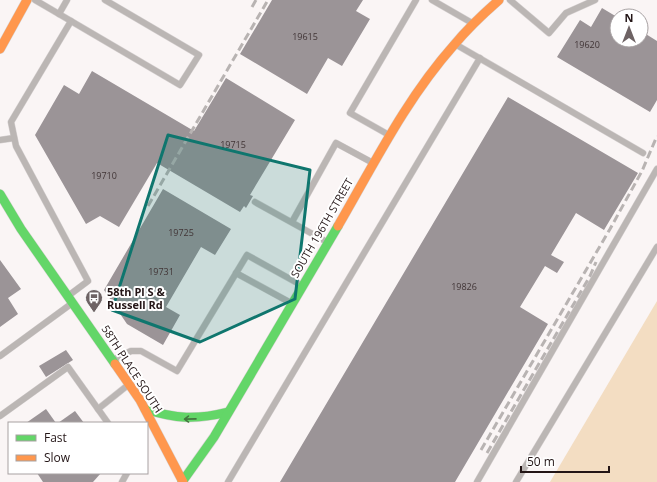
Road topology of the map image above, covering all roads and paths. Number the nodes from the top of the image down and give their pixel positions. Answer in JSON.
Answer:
{"nodes":[{"id":1,"x":27,"y":0,"type":"edge"},
{"id":2,"x":36,"y":0,"type":"edge"},
{"id":3,"x":68,"y":0,"type":"edge"},
{"id":4,"x":105,"y":0,"type":"edge"},
{"id":5,"x":416,"y":0,"type":"edge"},
{"id":6,"x":432,"y":0,"type":"edge"},
{"id":7,"x":499,"y":0,"type":"edge"},
{"id":8,"x":510,"y":0,"type":"edge"},
{"id":9,"x":595,"y":0,"type":"edge"},
{"id":10,"x":59,"y":14,"type":"junction"},
{"id":11,"x":70,"y":21,"type":"junction"},
{"id":12,"x":472,"y":24,"type":"junction"},
{"id":13,"x":454,"y":43,"type":"junction"},
{"id":14,"x":0,"y":49,"type":"edge"},
{"id":15,"x":480,"y":58,"type":"junction"},
{"id":16,"x":390,"y":136,"type":"junction"},
{"id":17,"x":14,"y":138,"type":"junction"},
{"id":18,"x":0,"y":140,"type":"edge"},
{"id":19,"x":643,"y":153,"type":"dead end"},
{"id":20,"x":374,"y":164,"type":"junction"},
{"id":21,"x":657,"y":169,"type":"edge"},
{"id":22,"x":0,"y":194,"type":"edge"},
{"id":23,"x":255,"y":202,"type":"dead end"},
{"id":24,"x":292,"y":222,"type":"junction"},
{"id":25,"x":328,"y":242,"type":"junction"},
{"id":26,"x":657,"y":247,"type":"edge"},
{"id":27,"x":236,"y":273,"type":"junction"},
{"id":28,"x":302,"y":286,"type":"junction"},
{"id":29,"x":70,"y":300,"type":"junction"},
{"id":30,"x":292,"y":304,"type":"junction"},
{"id":31,"x":0,"y":356,"type":"edge"},
{"id":32,"x":113,"y":360,"type":"junction"},
{"id":33,"x":130,"y":384,"type":"junction"},
{"id":34,"x":98,"y":409,"type":"junction"},
{"id":35,"x":145,"y":409,"type":"junction"},
{"id":36,"x":228,"y":412,"type":"junction"},
{"id":37,"x":0,"y":416,"type":"edge"},
{"id":38,"x":107,"y":422,"type":"edge"},
{"id":39,"x":183,"y":482,"type":"edge"},
{"id":40,"x":228,"y":482,"type":"edge"},
{"id":41,"x":477,"y":482,"type":"edge"},
{"id":42,"x":516,"y":482,"type":"edge"}],
"edges":[{"from":1,"to":14,"type":"main road"},
{"from":2,"to":10,"type":"lane"},
{"from":3,"to":10,"type":"lane"},
{"from":4,"to":11,"type":"lane"},
{"from":5,"to":16,"type":"lane"},
{"from":6,"to":12,"type":"lane"},
{"from":7,"to":12,"type":"main road","name":"SOUTH 196TH STREET"},
{"from":8,"to":9,"type":"lane"},
{"from":10,"to":11,"type":"lane"},
{"from":11,"to":17,"type":"lane"},
{"from":12,"to":13,"type":"main road","name":"SOUTH 196TH STREET"},
{"from":13,"to":15,"type":"lane"},
{"from":13,"to":16,"type":"main road","name":"SOUTH 196TH STREET"},
{"from":15,"to":19,"type":"lane"},
{"from":15,"to":40,"type":"lane"},
{"from":16,"to":20,"type":"main road","name":"SOUTH 196TH STREET"},
{"from":17,"to":18,"type":"lane"},
{"from":17,"to":29,"type":"lane"},
{"from":20,"to":24,"type":"lane"},
{"from":20,"to":25,"type":"main road","name":"SOUTH 196TH STREET"},
{"from":21,"to":41,"type":"lane"},
{"from":22,"to":29,"type":"main road","name":"58TH PLACE SOUTH"},
{"from":23,"to":24,"type":"lane"},
{"from":24,"to":25,"type":"lane"},
{"from":25,"to":28,"type":"main road","name":"SOUTH 196TH STREET"},
{"from":26,"to":42,"type":"lane"},
{"from":27,"to":28,"type":"lane"},
{"from":27,"to":30,"type":"lane"},
{"from":27,"to":32,"type":"lane"},
{"from":28,"to":30,"type":"main road","name":"SOUTH 196TH STREET"},
{"from":29,"to":31,"type":"lane"},
{"from":29,"to":32,"type":"main road","name":"58TH PLACE SOUTH"},
{"from":30,"to":36,"type":"main road","name":"SOUTH 196TH STREET"},
{"from":32,"to":33,"type":"main road","name":"58TH PLACE SOUTH"},
{"from":33,"to":34,"type":"lane"},
{"from":33,"to":35,"type":"main road","name":"58TH PLACE SOUTH"},
{"from":34,"to":37,"type":"lane"},
{"from":34,"to":38,"type":"lane"},
{"from":36,"to":35,"type":"main road","one_way":true},
{"from":35,"to":39,"type":"main road","name":"58TH PLACE SOUTH"},
{"from":36,"to":39,"type":"main road","name":"SOUTH 196TH STREET"}]}
